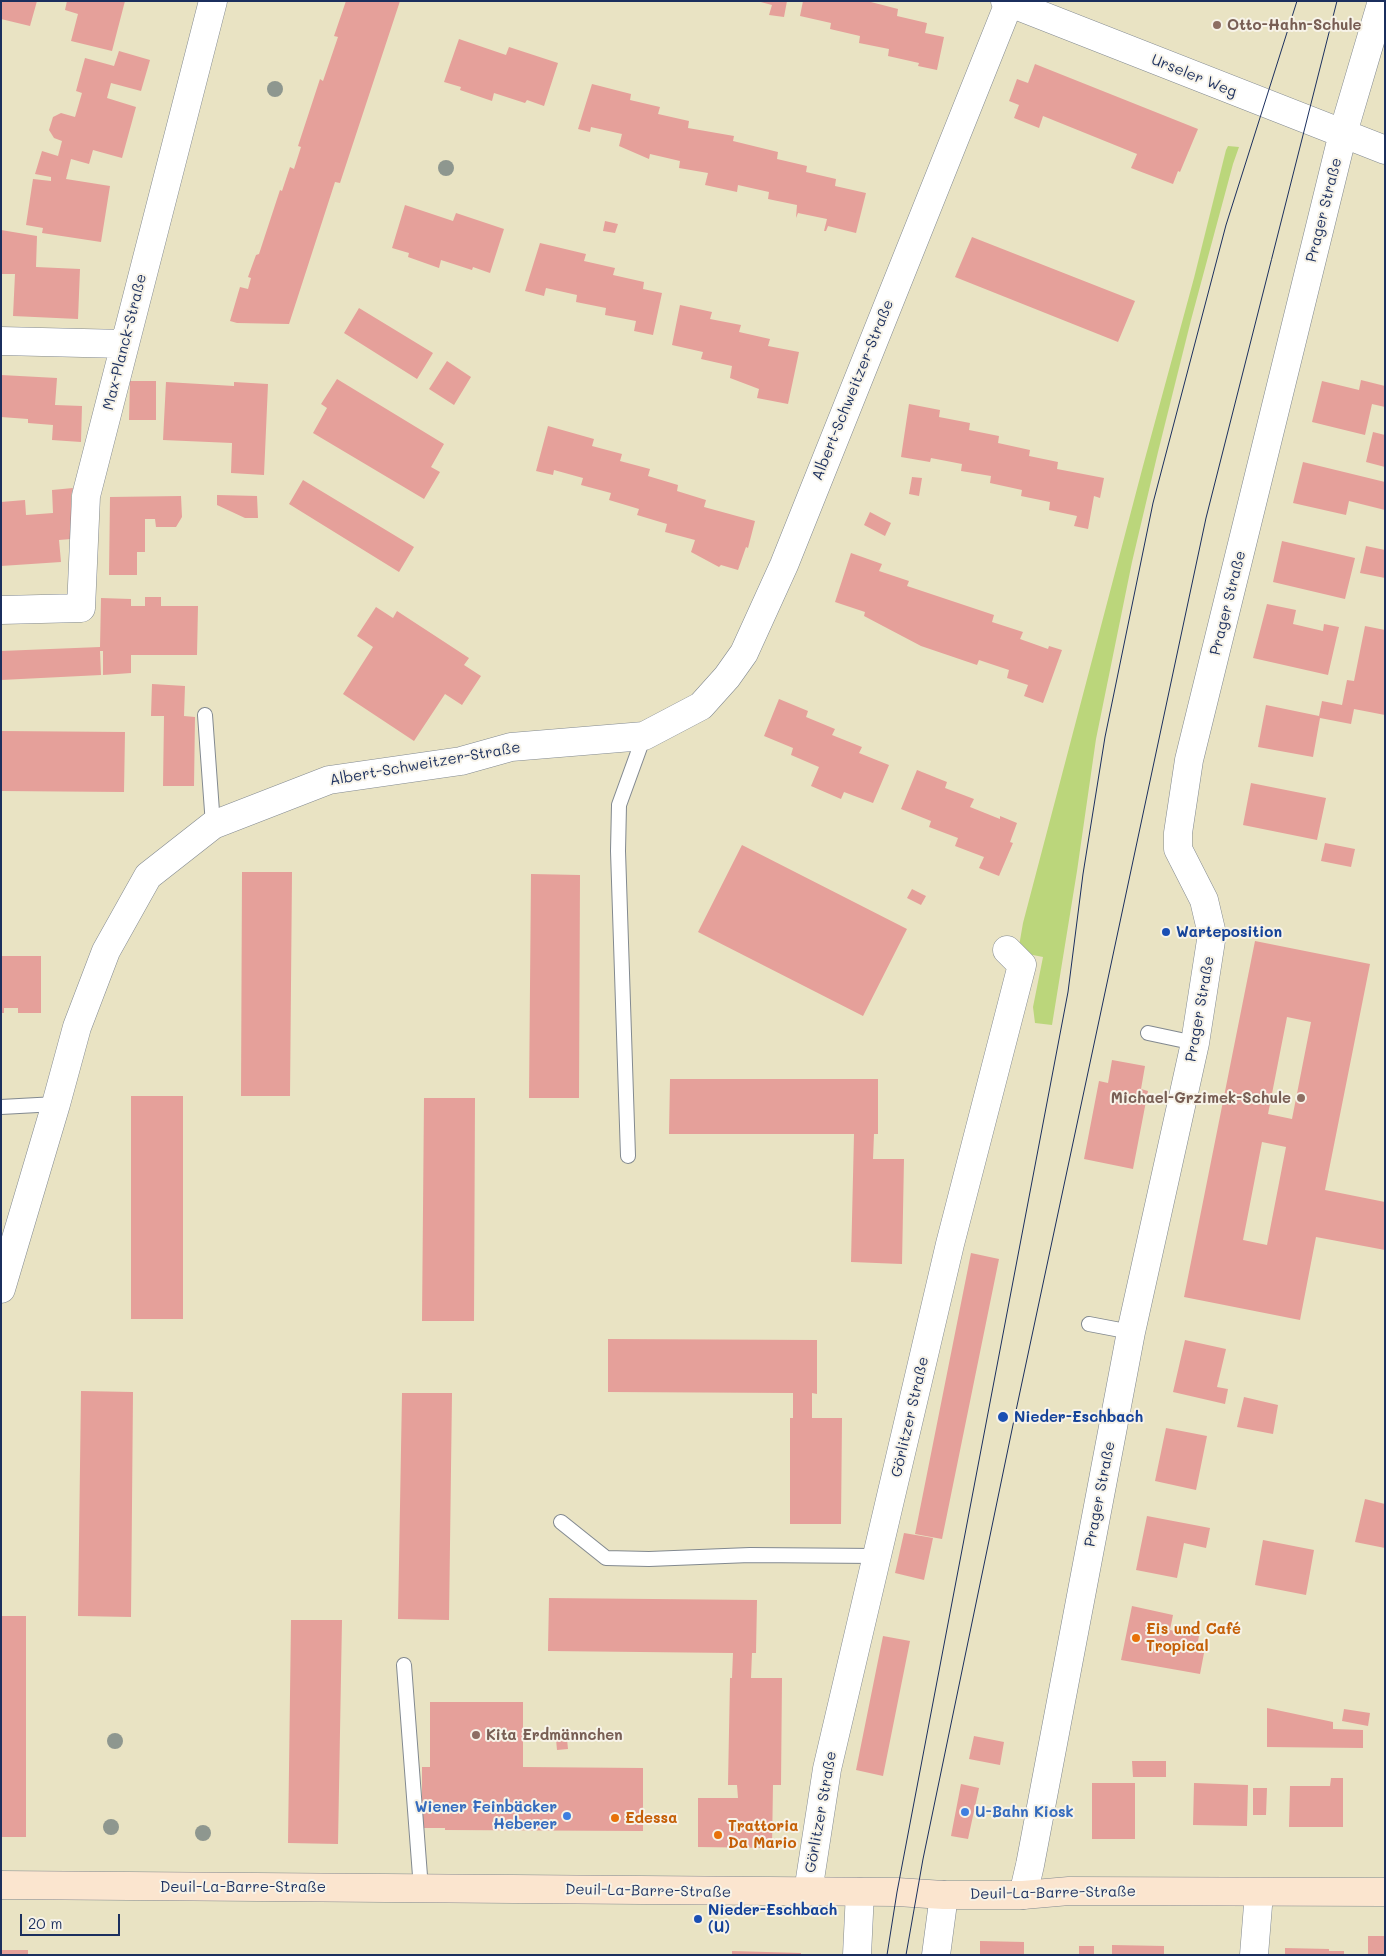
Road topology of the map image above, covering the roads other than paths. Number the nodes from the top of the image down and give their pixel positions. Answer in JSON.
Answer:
{"nodes":[{"id":1,"x":213,"y":1,"type":"edge"},
{"id":2,"x":1382,"y":1,"type":"edge"},
{"id":3,"x":1007,"y":2,"type":"edge"},
{"id":4,"x":1343,"y":133,"type":"junction"},
{"id":5,"x":1385,"y":150,"type":"edge"},
{"id":6,"x":1,"y":342,"type":"edge"},
{"id":7,"x":124,"y":344,"type":"junction"},
{"id":8,"x":1,"y":610,"type":"edge"},
{"id":9,"x":205,"y":715,"type":"dead end"},
{"id":10,"x":644,"y":736,"type":"junction"},
{"id":11,"x":213,"y":825,"type":"junction"},
{"id":12,"x":1007,"y":950,"type":"dead end"},
{"id":13,"x":1148,"y":1033,"type":"dead end"},
{"id":14,"x":1195,"y":1043,"type":"junction"},
{"id":15,"x":56,"y":1104,"type":"junction"},
{"id":16,"x":1,"y":1107,"type":"edge"},
{"id":17,"x":628,"y":1156,"type":"dead end"},
{"id":18,"x":1,"y":1289,"type":"edge"},
{"id":19,"x":1089,"y":1324,"type":"dead end"},
{"id":20,"x":1131,"y":1332,"type":"junction"},
{"id":21,"x":561,"y":1522,"type":"dead end"},
{"id":22,"x":877,"y":1556,"type":"junction"},
{"id":23,"x":404,"y":1665,"type":"dead end"},
{"id":24,"x":1,"y":1885,"type":"edge"},
{"id":25,"x":420,"y":1889,"type":"junction"},
{"id":26,"x":808,"y":1892,"type":"junction"},
{"id":27,"x":860,"y":1892,"type":"junction"},
{"id":28,"x":1259,"y":1892,"type":"junction"},
{"id":29,"x":1385,"y":1892,"type":"edge"},
{"id":30,"x":944,"y":1895,"type":"junction"},
{"id":31,"x":1023,"y":1895,"type":"junction"},
{"id":32,"x":857,"y":1955,"type":"edge"},
{"id":33,"x":936,"y":1955,"type":"edge"},
{"id":34,"x":1254,"y":1955,"type":"edge"}],
"edges":[{"from":1,"to":7,"type":"street","name":"Max-Planck-Straße"},
{"from":2,"to":4,"type":"street","name":"Prager Straße"},
{"from":3,"to":4,"type":"street","name":"Urseler Weg"},
{"from":3,"to":10,"type":"street","name":"Albert-Schweitzer-Straße"},
{"from":4,"to":5,"type":"street","name":"Urseler Weg"},
{"from":4,"to":14,"type":"street","name":"Prager Straße"},
{"from":6,"to":7,"type":"street"},
{"from":7,"to":8,"type":"street","name":"Max-Planck-Straße"},
{"from":9,"to":11,"type":"lane"},
{"from":10,"to":11,"type":"street","name":"Albert-Schweitzer-Straße"},
{"from":10,"to":17,"type":"lane"},
{"from":11,"to":15,"type":"street","name":"Albert-Schweitzer-Straße"},
{"from":12,"to":22,"type":"street","name":"Görlitzer Straße"},
{"from":13,"to":14,"type":"lane"},
{"from":14,"to":20,"type":"street","name":"Prager Straße"},
{"from":15,"to":16,"type":"lane"},
{"from":15,"to":18,"type":"street","name":"Albert-Schweitzer-Straße"},
{"from":19,"to":20,"type":"lane"},
{"from":20,"to":31,"type":"street","name":"Prager Straße"},
{"from":21,"to":22,"type":"lane"},
{"from":22,"to":26,"type":"street","name":"Görlitzer Straße"},
{"from":23,"to":25,"type":"lane"},
{"from":24,"to":25,"type":"street","name":"Deuil-La-Barre-Straße"},
{"from":25,"to":26,"type":"street","name":"Deuil-La-Barre-Straße"},
{"from":26,"to":27,"type":"street","name":"Deuil-La-Barre-Straße"},
{"from":27,"to":30,"type":"street","name":"Deuil-La-Barre-Straße"},
{"from":27,"to":32,"type":"street"},
{"from":28,"to":29,"type":"street","name":"Deuil-La-Barre-Straße"},
{"from":28,"to":31,"type":"street","name":"Deuil-La-Barre-Straße"},
{"from":28,"to":34,"type":"street"},
{"from":30,"to":31,"type":"street","name":"Deuil-La-Barre-Straße"},
{"from":30,"to":33,"type":"street"}]}
